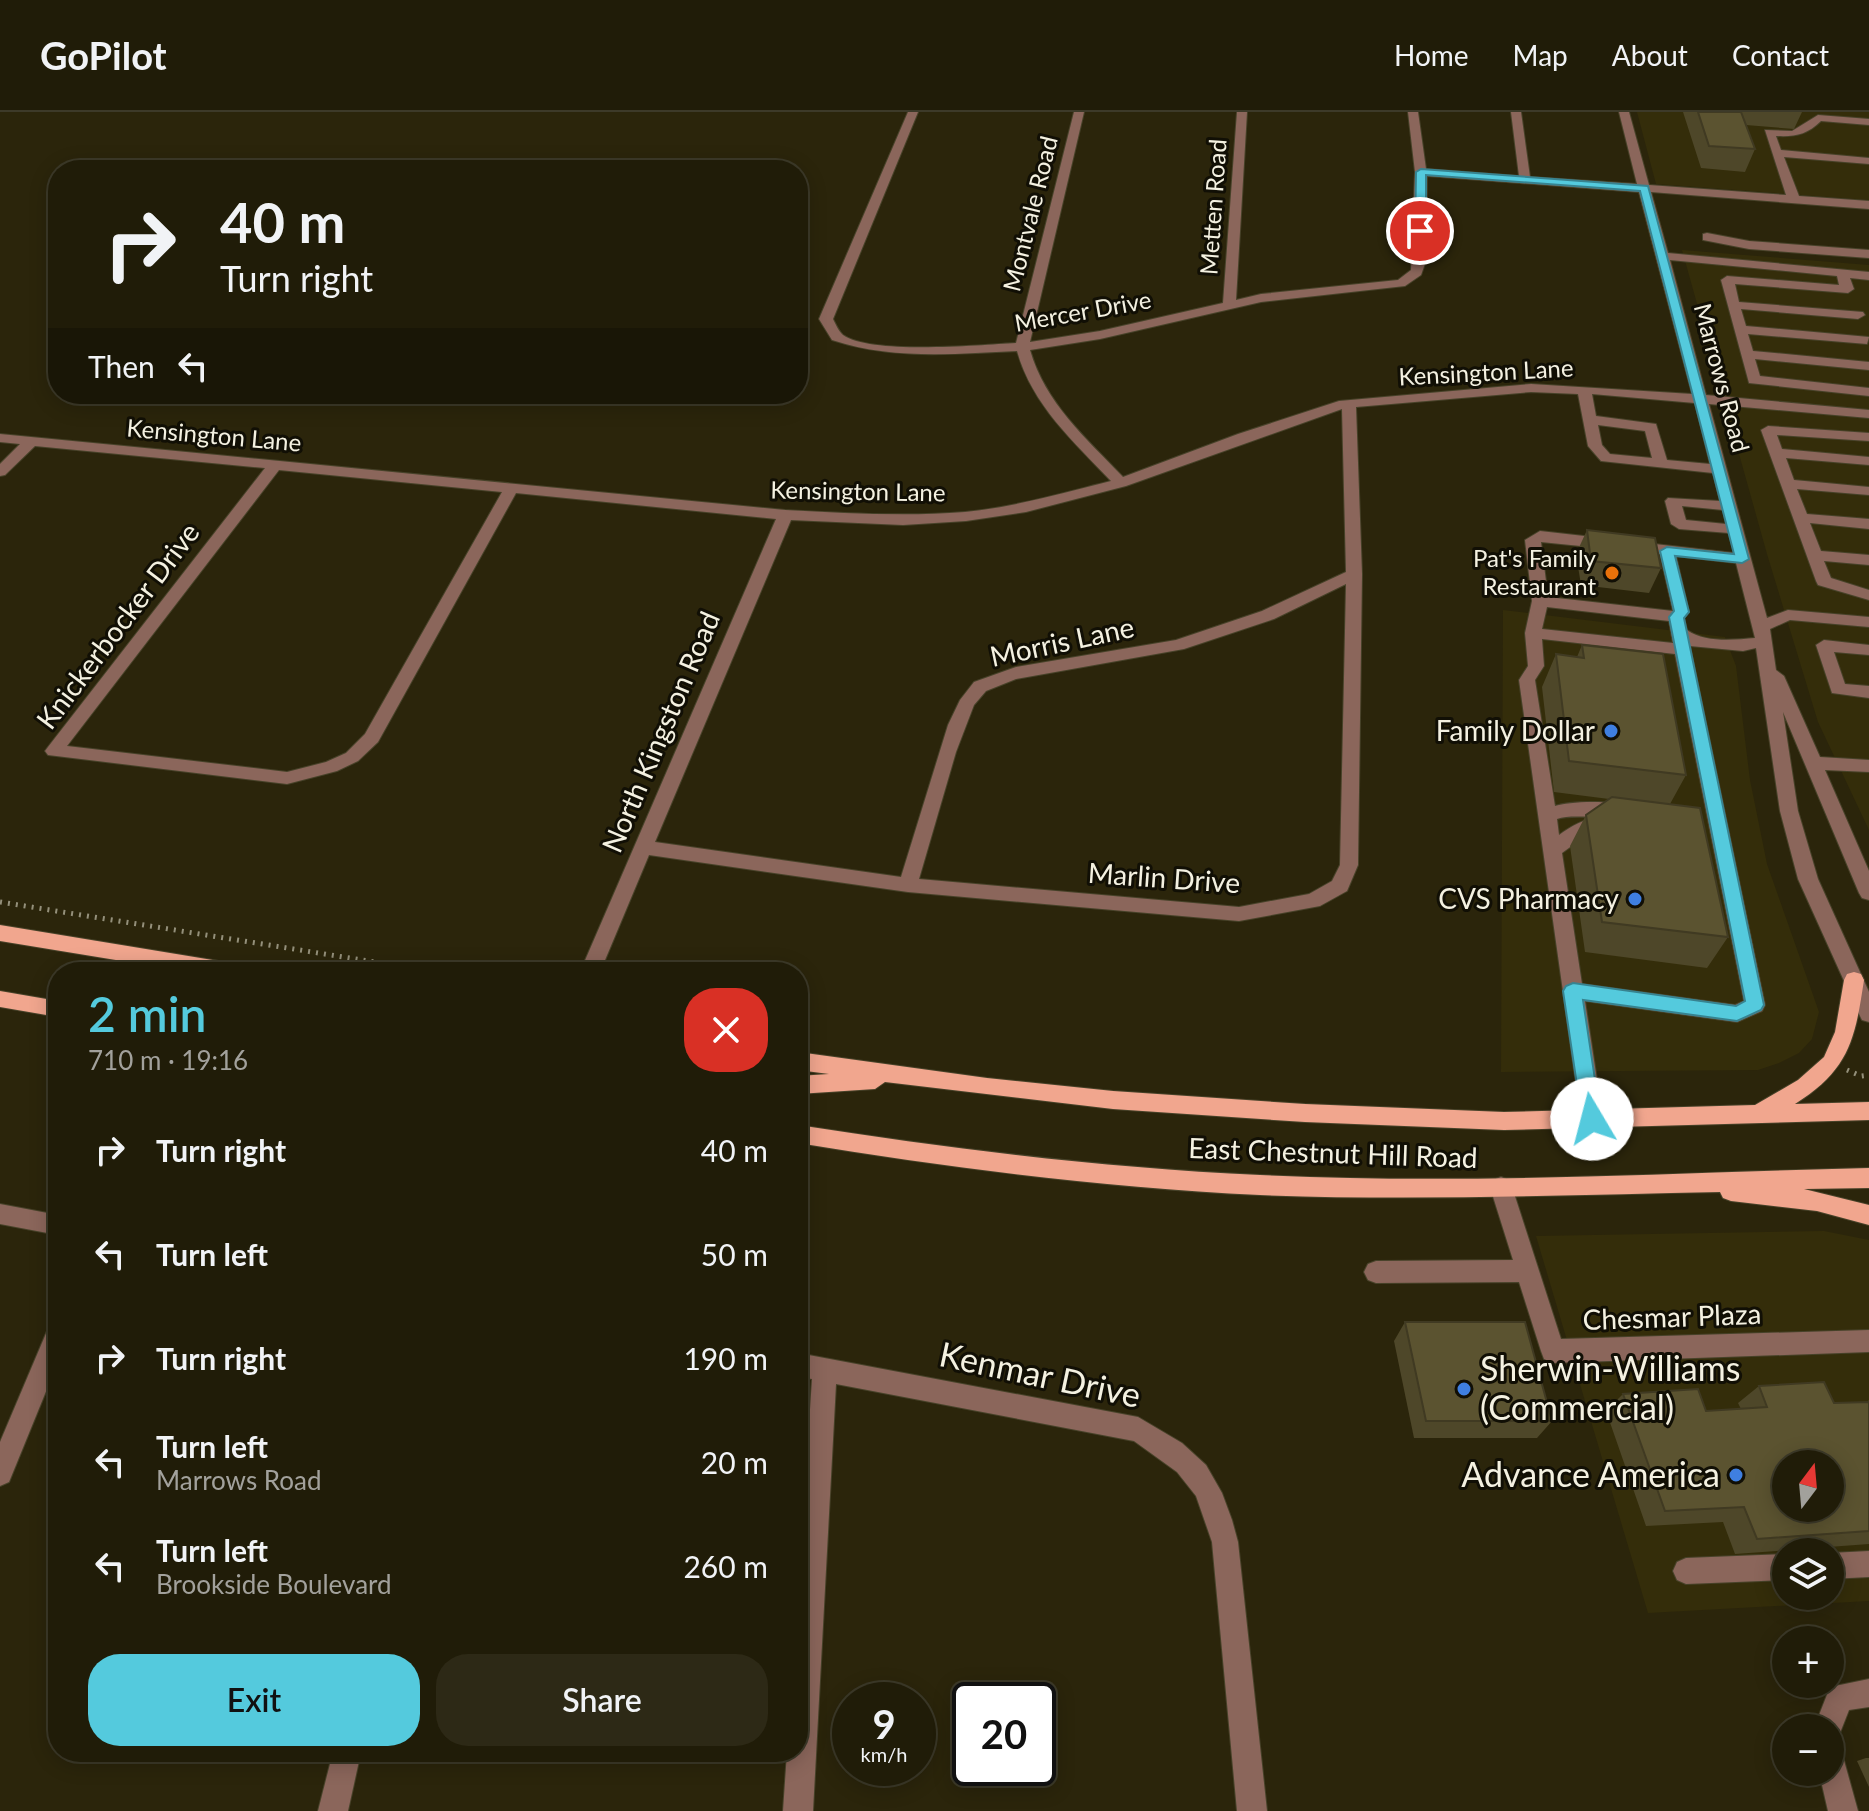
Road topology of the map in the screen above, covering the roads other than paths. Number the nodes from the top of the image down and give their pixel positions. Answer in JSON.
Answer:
{"nodes":[{"id":1,"x":913,"y":112,"type":"edge"},
{"id":2,"x":1079,"y":112,"type":"edge"},
{"id":3,"x":1242,"y":112,"type":"edge"},
{"id":4,"x":1413,"y":112,"type":"edge"},
{"id":5,"x":1516,"y":112,"type":"edge"},
{"id":6,"x":1624,"y":112,"type":"edge"},
{"id":7,"x":1869,"y":122,"type":"edge"},
{"id":8,"x":1777,"y":153,"type":"junction"},
{"id":9,"x":1869,"y":161,"type":"edge"},
{"id":10,"x":1421,"y":172,"type":"junction"},
{"id":11,"x":1525,"y":180,"type":"junction"},
{"id":12,"x":1644,"y":188,"type":"junction"},
{"id":13,"x":1794,"y":200,"type":"junction"},
{"id":14,"x":1869,"y":205,"type":"edge"},
{"id":15,"x":1707,"y":237,"type":"dead end"},
{"id":16,"x":1869,"y":254,"type":"edge"},
{"id":17,"x":1662,"y":256,"type":"junction"},
{"id":18,"x":1842,"y":273,"type":"junction"},
{"id":19,"x":1869,"y":276,"type":"edge"},
{"id":20,"x":1848,"y":289,"type":"junction"},
{"id":21,"x":1229,"y":305,"type":"junction"},
{"id":22,"x":1734,"y":305,"type":"junction"},
{"id":23,"x":1860,"y":310,"type":"edge"},
{"id":24,"x":1740,"y":329,"type":"junction"},
{"id":25,"x":1868,"y":342,"type":"edge"},
{"id":26,"x":1022,"y":347,"type":"junction"},
{"id":27,"x":1747,"y":354,"type":"junction"},
{"id":28,"x":1869,"y":366,"type":"edge"},
{"id":29,"x":1584,"y":390,"type":"junction"},
{"id":30,"x":1869,"y":392,"type":"edge"},
{"id":31,"x":1699,"y":399,"type":"junction"},
{"id":32,"x":1349,"y":404,"type":"junction"},
{"id":33,"x":1869,"y":414,"type":"edge"},
{"id":34,"x":1590,"y":420,"type":"junction"},
{"id":35,"x":1869,"y":437,"type":"edge"},
{"id":36,"x":0,"y":438,"type":"edge"},
{"id":37,"x":32,"y":441,"type":"junction"},
{"id":38,"x":1777,"y":453,"type":"junction"},
{"id":39,"x":1869,"y":461,"type":"edge"},
{"id":40,"x":276,"y":464,"type":"junction"},
{"id":41,"x":1661,"y":464,"type":"junction"},
{"id":42,"x":1718,"y":469,"type":"junction"},
{"id":43,"x":0,"y":472,"type":"edge"},
{"id":44,"x":1121,"y":483,"type":"junction"},
{"id":45,"x":1789,"y":484,"type":"junction"},
{"id":46,"x":511,"y":489,"type":"junction"},
{"id":47,"x":1869,"y":491,"type":"edge"},
{"id":48,"x":1728,"y":506,"type":"junction"},
{"id":49,"x":785,"y":515,"type":"junction"},
{"id":50,"x":1801,"y":518,"type":"junction"},
{"id":51,"x":1869,"y":524,"type":"edge"},
{"id":52,"x":1734,"y":529,"type":"junction"},
{"id":53,"x":1667,"y":551,"type":"junction"},
{"id":54,"x":1815,"y":555,"type":"junction"},
{"id":55,"x":1742,"y":559,"type":"junction"},
{"id":56,"x":1869,"y":560,"type":"edge"},
{"id":57,"x":1354,"y":574,"type":"junction"},
{"id":58,"x":1869,"y":595,"type":"edge"},
{"id":59,"x":1540,"y":601,"type":"junction"},
{"id":60,"x":1869,"y":622,"type":"edge"},
{"id":61,"x":1761,"y":626,"type":"junction"},
{"id":62,"x":1533,"y":633,"type":"junction"},
{"id":63,"x":1680,"y":634,"type":"junction"},
{"id":64,"x":1761,"y":648,"type":"junction"},
{"id":65,"x":1869,"y":650,"type":"edge"},
{"id":66,"x":1869,"y":692,"type":"edge"},
{"id":67,"x":1814,"y":763,"type":"junction"},
{"id":68,"x":1869,"y":766,"type":"edge"},
{"id":69,"x":1547,"y":816,"type":"junction"},
{"id":70,"x":1695,"y":817,"type":"edge"},
{"id":71,"x":1714,"y":830,"type":"junction"},
{"id":72,"x":643,"y":847,"type":"junction"},
{"id":73,"x":1552,"y":850,"type":"junction"},
{"id":74,"x":908,"y":885,"type":"junction"},
{"id":75,"x":1869,"y":893,"type":"edge"},
{"id":76,"x":0,"y":933,"type":"edge"},
{"id":77,"x":176,"y":962,"type":"edge"},
{"id":78,"x":594,"y":962,"type":"edge"},
{"id":79,"x":1854,"y":980,"type":"junction"},
{"id":80,"x":1573,"y":991,"type":"junction"},
{"id":81,"x":0,"y":999,"type":"edge"},
{"id":82,"x":48,"y":1007,"type":"edge"},
{"id":83,"x":1869,"y":1014,"type":"edge"},
{"id":84,"x":808,"y":1063,"type":"edge"},
{"id":85,"x":903,"y":1077,"type":"junction"},
{"id":86,"x":808,"y":1086,"type":"edge"},
{"id":87,"x":1869,"y":1111,"type":"edge"},
{"id":88,"x":1756,"y":1115,"type":"junction"},
{"id":89,"x":1592,"y":1119,"type":"junction"},
{"id":90,"x":808,"y":1136,"type":"edge"},
{"id":91,"x":1869,"y":1178,"type":"edge"},
{"id":92,"x":1668,"y":1183,"type":"junction"},
{"id":93,"x":1501,"y":1187,"type":"junction"},
{"id":94,"x":0,"y":1214,"type":"edge"},
{"id":95,"x":1869,"y":1215,"type":"edge"},
{"id":96,"x":48,"y":1223,"type":"edge"},
{"id":97,"x":1527,"y":1271,"type":"junction"},
{"id":98,"x":1376,"y":1272,"type":"dead end"},
{"id":99,"x":1869,"y":1341,"type":"edge"},
{"id":100,"x":48,"y":1356,"type":"edge"},
{"id":101,"x":808,"y":1367,"type":"edge"},
{"id":102,"x":825,"y":1370,"type":"junction"},
{"id":103,"x":0,"y":1473,"type":"edge"},
{"id":104,"x":1869,"y":1564,"type":"edge"},
{"id":105,"x":1844,"y":1565,"type":"edge"},
{"id":106,"x":1772,"y":1568,"type":"edge"},
{"id":107,"x":1686,"y":1571,"type":"dead end"},
{"id":108,"x":808,"y":1648,"type":"edge"},
{"id":109,"x":1869,"y":1693,"type":"edge"},
{"id":110,"x":1833,"y":1714,"type":"edge"},
{"id":111,"x":345,"y":1762,"type":"edge"},
{"id":112,"x":801,"y":1762,"type":"edge"},
{"id":113,"x":1837,"y":1786,"type":"edge"},
{"id":114,"x":333,"y":1811,"type":"edge"},
{"id":115,"x":798,"y":1811,"type":"edge"},
{"id":116,"x":1252,"y":1811,"type":"edge"},
{"id":117,"x":1843,"y":1811,"type":"edge"}],
"edges":[{"from":1,"to":26,"type":"street","name":"Mercer Drive"},
{"from":2,"to":26,"type":"street","name":"Montvale Road"},
{"from":3,"to":21,"type":"street","name":"Metten Road"},
{"from":4,"to":10,"type":"street","name":"Mercer Drive"},
{"from":5,"to":11,"type":"street"},
{"from":6,"to":12,"type":"street","name":"Marrows Road"},
{"from":7,"to":8,"type":"street"},
{"from":8,"to":9,"type":"street"},
{"from":8,"to":13,"type":"street"},
{"from":10,"to":11,"type":"street"},
{"from":10,"to":21,"type":"street","name":"Mercer Drive"},
{"from":11,"to":12,"type":"street"},
{"from":12,"to":13,"type":"street"},
{"from":12,"to":17,"type":"street","name":"Marrows Road"},
{"from":13,"to":14,"type":"street"},
{"from":15,"to":16,"type":"street"},
{"from":17,"to":18,"type":"street"},
{"from":17,"to":31,"type":"street","name":"Marrows Road"},
{"from":18,"to":19,"type":"street"},
{"from":18,"to":20,"type":"street"},
{"from":20,"to":22,"type":"street"},
{"from":20,"to":23,"type":"street"},
{"from":21,"to":26,"type":"street","name":"Mercer Drive"},
{"from":22,"to":23,"type":"street"},
{"from":22,"to":24,"type":"street"},
{"from":23,"to":25,"type":"street"},
{"from":24,"to":25,"type":"street"},
{"from":24,"to":27,"type":"street"},
{"from":26,"to":44,"type":"street"},
{"from":27,"to":28,"type":"street"},
{"from":27,"to":30,"type":"street"},
{"from":29,"to":31,"type":"street","name":"Kensington Lane"},
{"from":29,"to":32,"type":"street","name":"Kensington Lane"},
{"from":29,"to":34,"type":"street"},
{"from":31,"to":33,"type":"street","name":"Kensington Lane"},
{"from":31,"to":42,"type":"street","name":"Marrows Road"},
{"from":32,"to":44,"type":"street","name":"Kensington Lane"},
{"from":32,"to":57,"type":"street","name":"Marlin Drive"},
{"from":34,"to":41,"type":"street"},
{"from":34,"to":41,"type":"street"},
{"from":35,"to":38,"type":"street"},
{"from":36,"to":37,"type":"street","name":"Kensington Lane"},
{"from":37,"to":40,"type":"street","name":"Kensington Lane"},
{"from":37,"to":43,"type":"street"},
{"from":38,"to":39,"type":"street"},
{"from":38,"to":45,"type":"street"},
{"from":40,"to":46,"type":"street","name":"Kensington Lane"},
{"from":40,"to":46,"type":"street","name":"Knickerbocker Drive"},
{"from":41,"to":42,"type":"street"},
{"from":42,"to":48,"type":"street","name":"Marrows Road"},
{"from":44,"to":49,"type":"street","name":"Kensington Lane"},
{"from":45,"to":47,"type":"street"},
{"from":45,"to":50,"type":"street"},
{"from":46,"to":49,"type":"street","name":"Kensington Lane"},
{"from":48,"to":52,"type":"street","name":"Marrows Road"},
{"from":48,"to":52,"type":"street"},
{"from":49,"to":72,"type":"street","name":"North Kingston Road"},
{"from":50,"to":51,"type":"street"},
{"from":50,"to":54,"type":"street"},
{"from":52,"to":55,"type":"street","name":"Marrows Road"},
{"from":53,"to":55,"type":"street"},
{"from":53,"to":59,"type":"street"},
{"from":53,"to":63,"type":"street"},
{"from":54,"to":56,"type":"street"},
{"from":54,"to":58,"type":"street"},
{"from":55,"to":61,"type":"street","name":"Marrows Road"},
{"from":57,"to":74,"type":"street","name":"Morris Lane"},
{"from":57,"to":74,"type":"street","name":"Marlin Drive"},
{"from":59,"to":62,"type":"street"},
{"from":59,"to":63,"type":"street"},
{"from":60,"to":61,"type":"street"},
{"from":61,"to":64,"type":"street","name":"Marrows Road"},
{"from":62,"to":63,"type":"street"},
{"from":62,"to":69,"type":"street"},
{"from":63,"to":64,"type":"street"},
{"from":63,"to":71,"type":"street"},
{"from":64,"to":67,"type":"street","name":"Marrows Road"},
{"from":64,"to":79,"type":"street","name":"Marrows Road"},
{"from":65,"to":66,"type":"street"},
{"from":67,"to":68,"type":"street"},
{"from":67,"to":75,"type":"street","name":"Marrows Road"},
{"from":69,"to":73,"type":"street"},
{"from":69,"to":73,"type":"street"},
{"from":70,"to":71,"type":"street"},
{"from":71,"to":80,"type":"street"},
{"from":72,"to":74,"type":"street","name":"Marlin Drive"},
{"from":72,"to":78,"type":"street","name":"North Kingston Road"},
{"from":73,"to":80,"type":"street"},
{"from":76,"to":77,"type":"main road"},
{"from":79,"to":83,"type":"street","name":"Marrows Road"},
{"from":79,"to":88,"type":"main road"},
{"from":80,"to":89,"type":"street"},
{"from":81,"to":82,"type":"main road"},
{"from":84,"to":85,"type":"main road","name":"East Chestnut Hill Road"},
{"from":85,"to":86,"type":"main road"},
{"from":85,"to":89,"type":"main road","name":"East Chestnut Hill Road"},
{"from":87,"to":88,"type":"main road","name":"East Chestnut Hill Road"},
{"from":88,"to":89,"type":"main road","name":"East Chestnut Hill Road"},
{"from":90,"to":93,"type":"main road","name":"East Chestnut Hill Road"},
{"from":91,"to":92,"type":"main road","name":"East Chestnut Hill Road"},
{"from":92,"to":93,"type":"main road","name":"East Chestnut Hill Road"},
{"from":92,"to":95,"type":"main road"},
{"from":93,"to":97,"type":"street","name":"Chesmar Plaza"},
{"from":94,"to":96,"type":"street"},
{"from":97,"to":98,"type":"street"},
{"from":97,"to":99,"type":"street","name":"Chesmar Plaza"},
{"from":100,"to":103,"type":"street"},
{"from":101,"to":102,"type":"street","name":"Kenmar Drive"},
{"from":102,"to":108,"type":"street"},
{"from":102,"to":116,"type":"street","name":"Kenmar Drive"},
{"from":104,"to":105,"type":"street"},
{"from":106,"to":107,"type":"street"},
{"from":109,"to":110,"type":"street"},
{"from":111,"to":114,"type":"street"},
{"from":112,"to":115,"type":"street"},
{"from":113,"to":117,"type":"street"}]}
